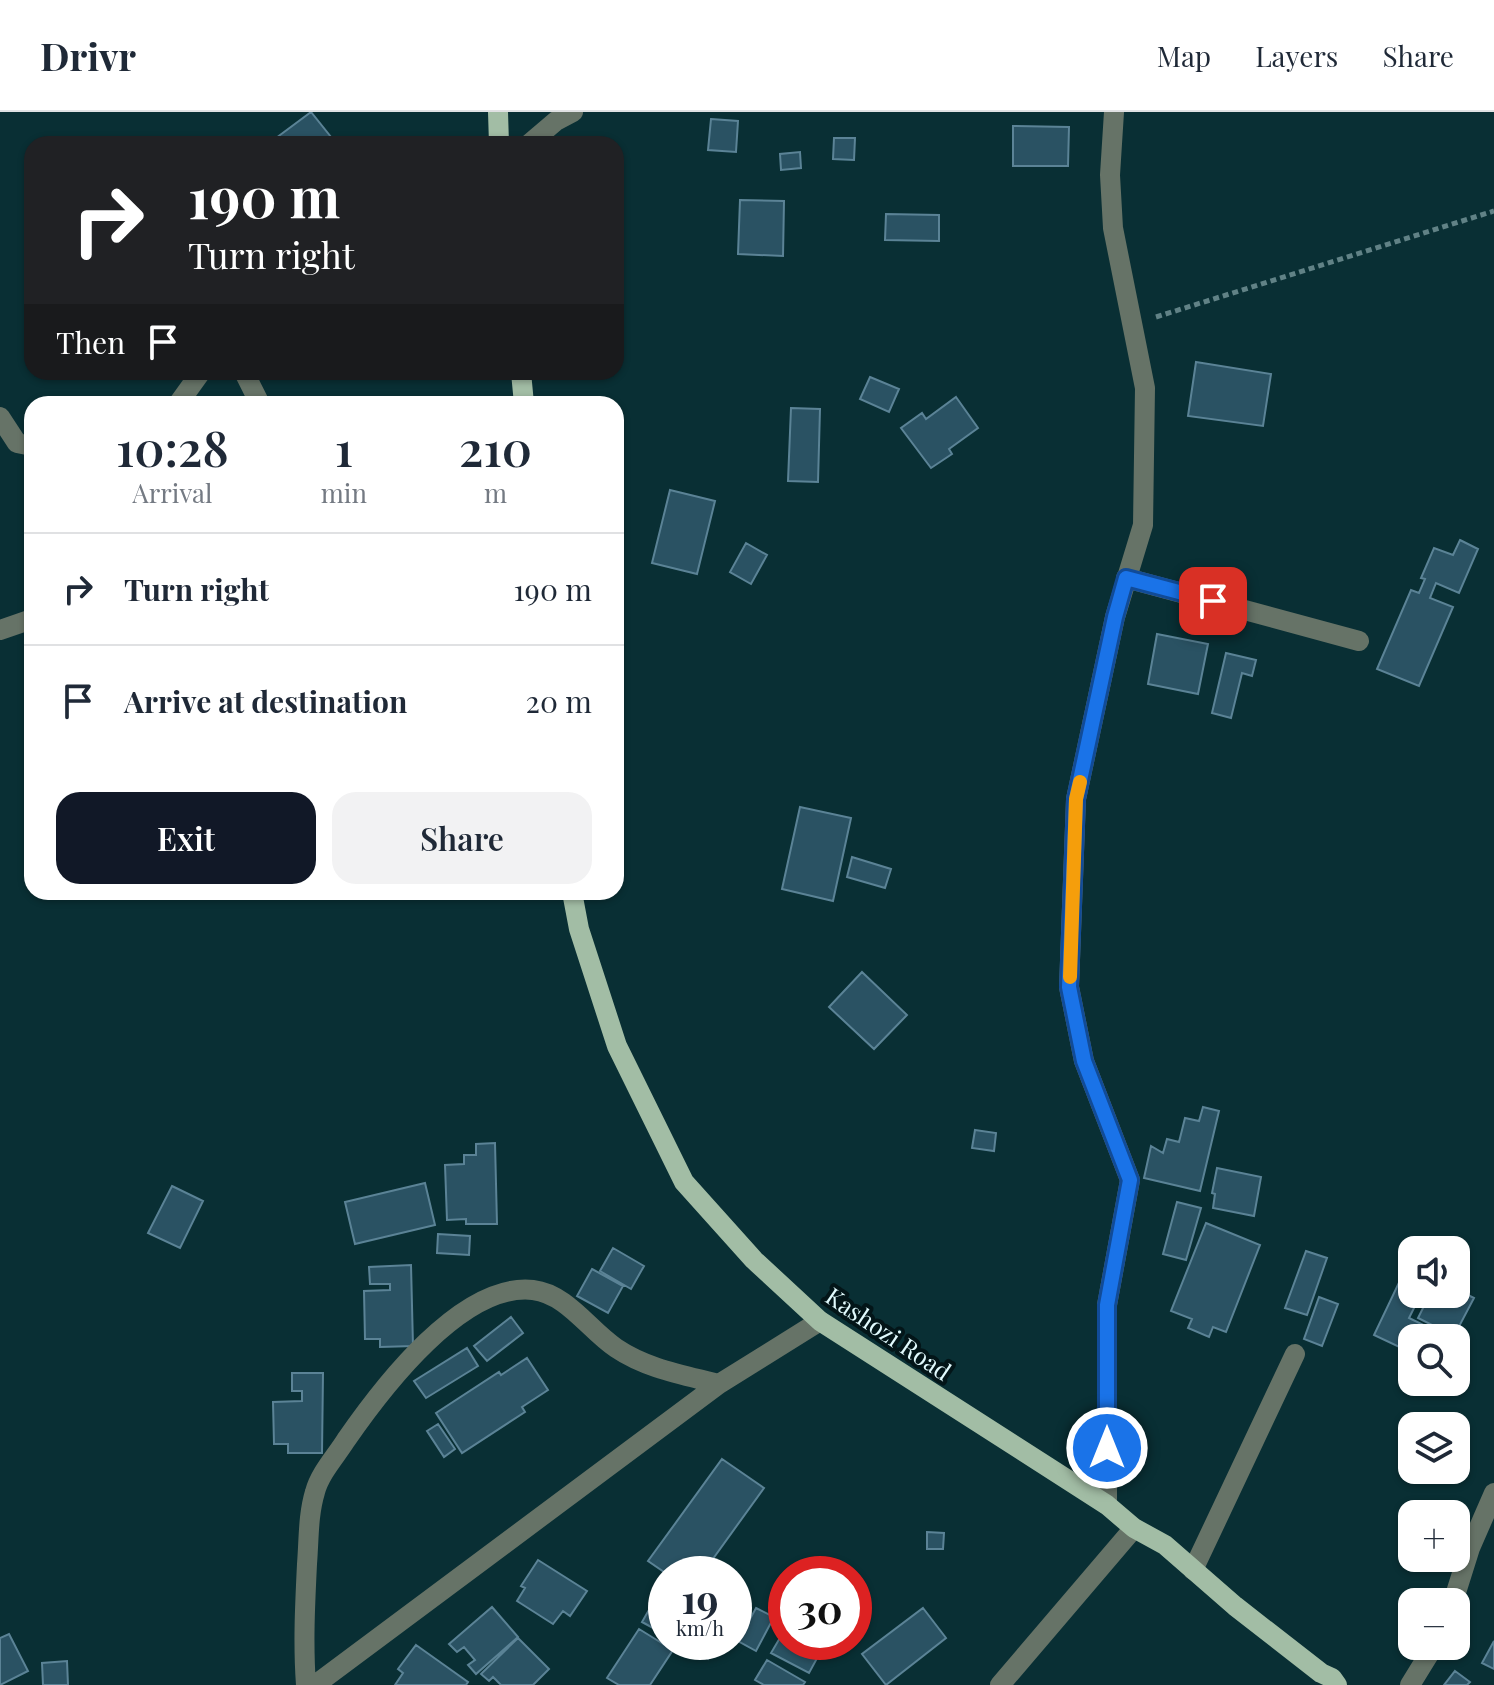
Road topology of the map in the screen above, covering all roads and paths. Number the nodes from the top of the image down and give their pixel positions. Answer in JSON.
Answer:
{"nodes":[{"id":1,"x":498,"y":112,"type":"edge"},
{"id":2,"x":573,"y":112,"type":"edge"},
{"id":3,"x":1114,"y":112,"type":"edge"},
{"id":4,"x":499,"y":136,"type":"edge"},
{"id":5,"x":538,"y":136,"type":"edge"},
{"id":6,"x":1494,"y":211,"type":"edge"},
{"id":7,"x":1133,"y":325,"type":"junction"},
{"id":8,"x":0,"y":417,"type":"edge"},
{"id":9,"x":24,"y":444,"type":"edge"},
{"id":10,"x":1126,"y":578,"type":"junction"},
{"id":11,"x":24,"y":622,"type":"edge"},
{"id":12,"x":0,"y":630,"type":"edge"},
{"id":13,"x":1359,"y":641,"type":"dead end"},
{"id":14,"x":574,"y":900,"type":"edge"},
{"id":15,"x":820,"y":1321,"type":"junction"},
{"id":16,"x":1295,"y":1354,"type":"dead end"},
{"id":17,"x":719,"y":1384,"type":"junction"},
{"id":18,"x":1494,"y":1493,"type":"edge"},
{"id":19,"x":1107,"y":1505,"type":"junction"},
{"id":20,"x":1134,"y":1528,"type":"junction"},
{"id":21,"x":1193,"y":1570,"type":"junction"},
{"id":22,"x":1457,"y":1588,"type":"edge"},
{"id":23,"x":1425,"y":1660,"type":"edge"},
{"id":24,"x":1333,"y":1683,"type":"edge"},
{"id":25,"x":306,"y":1685,"type":"edge"},
{"id":26,"x":315,"y":1685,"type":"edge"},
{"id":27,"x":1000,"y":1685,"type":"edge"},
{"id":28,"x":1410,"y":1685,"type":"edge"}],
"edges":[{"from":1,"to":4,"type":"main road"},
{"from":2,"to":5,"type":"street"},
{"from":3,"to":7,"type":"street"},
{"from":6,"to":7,"type":"path"},
{"from":7,"to":10,"type":"street"},
{"from":8,"to":9,"type":"street"},
{"from":10,"to":13,"type":"street"},
{"from":10,"to":19,"type":"street"},
{"from":11,"to":12,"type":"street"},
{"from":14,"to":15,"type":"main road","name":"Kashozi Road"},
{"from":15,"to":17,"type":"street"},
{"from":15,"to":19,"type":"main road","name":"Kashozi Road"},
{"from":16,"to":21,"type":"street"},
{"from":17,"to":25,"type":"street"},
{"from":17,"to":26,"type":"street"},
{"from":18,"to":22,"type":"street"},
{"from":19,"to":20,"type":"main road","name":"Kashozi Road"},
{"from":20,"to":21,"type":"main road","name":"Kashozi Road"},
{"from":20,"to":27,"type":"street"},
{"from":21,"to":24,"type":"main road","name":"Kashozi Road"},
{"from":23,"to":28,"type":"street"}]}
